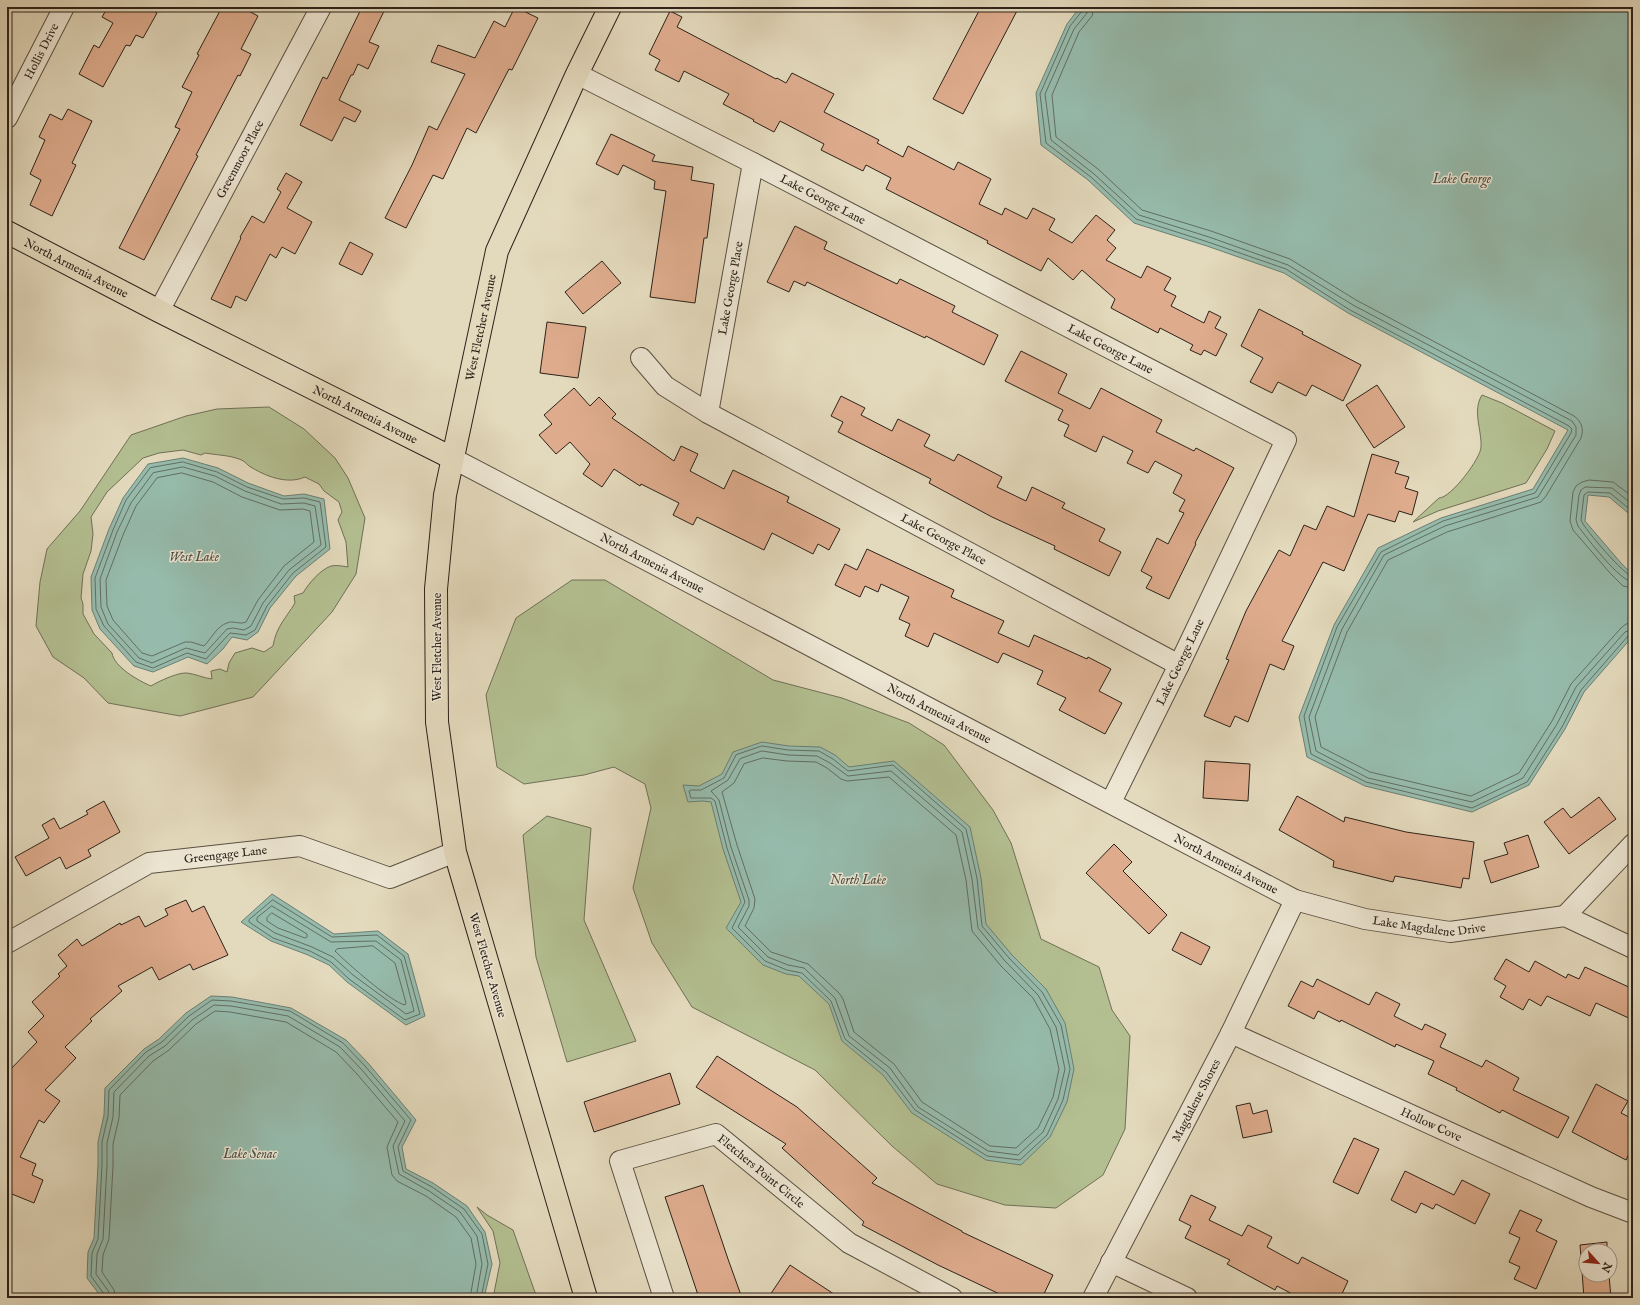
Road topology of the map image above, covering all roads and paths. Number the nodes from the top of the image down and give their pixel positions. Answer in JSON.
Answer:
{"nodes":[{"id":1,"x":64,"y":7,"type":"edge"},
{"id":2,"x":322,"y":7,"type":"edge"},
{"id":3,"x":610,"y":7,"type":"edge"},
{"id":4,"x":577,"y":74,"type":"junction"},
{"id":5,"x":7,"y":118,"type":"edge"},
{"id":6,"x":753,"y":163,"type":"junction"},
{"id":7,"x":7,"y":232,"type":"edge"},
{"id":8,"x":160,"y":311,"type":"junction"},
{"id":9,"x":641,"y":358,"type":"dead end"},
{"id":10,"x":708,"y":413,"type":"junction"},
{"id":11,"x":452,"y":458,"type":"junction"},
{"id":12,"x":1179,"y":665,"type":"junction"},
{"id":13,"x":1111,"y":802,"type":"junction"},
{"id":14,"x":1633,"y":844,"type":"edge"},
{"id":15,"x":455,"y":852,"type":"junction"},
{"id":16,"x":1295,"y":900,"type":"junction"},
{"id":17,"x":1565,"y":916,"type":"junction"},
{"id":18,"x":7,"y":943,"type":"edge"},
{"id":19,"x":1633,"y":948,"type":"edge"},
{"id":20,"x":1231,"y":1033,"type":"junction"},
{"id":21,"x":1633,"y":1213,"type":"edge"},
{"id":22,"x":1111,"y":1262,"type":"junction"},
{"id":23,"x":586,"y":1298,"type":"edge"},
{"id":24,"x":664,"y":1298,"type":"edge"},
{"id":25,"x":952,"y":1298,"type":"edge"},
{"id":26,"x":1093,"y":1298,"type":"edge"},
{"id":27,"x":1187,"y":1298,"type":"edge"}],
"edges":[{"from":1,"to":5,"type":"street","name":"Hollis Drive"},
{"from":2,"to":8,"type":"street","name":"Greenmoor Place"},
{"from":3,"to":4,"type":"main road","name":"West Fletcher Avenue"},
{"from":4,"to":6,"type":"street","name":"Lake George Lane"},
{"from":4,"to":11,"type":"main road","name":"West Fletcher Avenue"},
{"from":6,"to":10,"type":"street","name":"Lake George Place"},
{"from":6,"to":12,"type":"street","name":"Lake George Lane"},
{"from":7,"to":8,"type":"main road","name":"North Armenia Avenue"},
{"from":8,"to":11,"type":"main road","name":"North Armenia Avenue"},
{"from":9,"to":10,"type":"street","name":"Lake George Place"},
{"from":10,"to":12,"type":"street","name":"Lake George Place"},
{"from":11,"to":13,"type":"street","name":"North Armenia Avenue"},
{"from":11,"to":15,"type":"main road","name":"West Fletcher Avenue"},
{"from":12,"to":13,"type":"street","name":"Lake George Lane"},
{"from":13,"to":16,"type":"street","name":"North Armenia Avenue"},
{"from":14,"to":17,"type":"street"},
{"from":15,"to":18,"type":"street","name":"Greengage Lane"},
{"from":15,"to":23,"type":"main road","name":"West Fletcher Avenue"},
{"from":16,"to":17,"type":"street","name":"Lake Magdalene Drive"},
{"from":16,"to":20,"type":"street","name":"Magdalene Shores"},
{"from":17,"to":19,"type":"street"},
{"from":20,"to":21,"type":"street","name":"Hollow Cove"},
{"from":20,"to":22,"type":"street","name":"Magdalene Shores"},
{"from":22,"to":26,"type":"street","name":"Magdalene Shores"},
{"from":22,"to":27,"type":"street"},
{"from":24,"to":25,"type":"street","name":"Fletchers Point Circle"}]}
